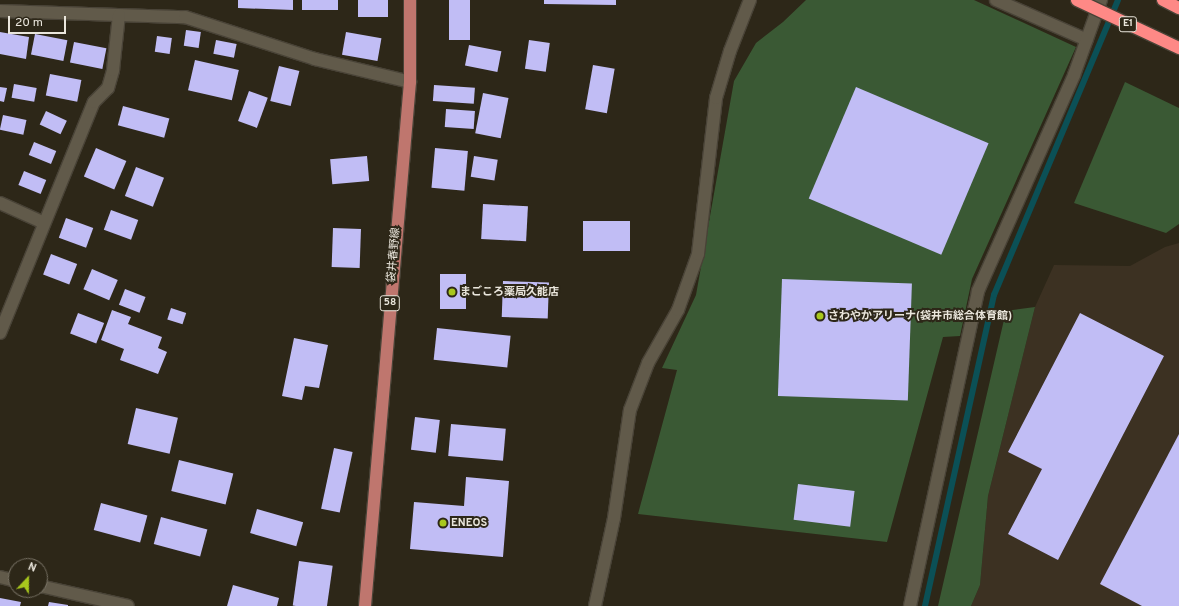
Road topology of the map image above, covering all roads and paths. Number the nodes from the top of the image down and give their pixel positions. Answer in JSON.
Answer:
{"nodes":[{"id":1,"x":410,"y":0,"type":"edge"},
{"id":2,"x":750,"y":0,"type":"edge"},
{"id":3,"x":996,"y":0,"type":"edge"},
{"id":4,"x":1077,"y":0,"type":"edge"},
{"id":5,"x":1101,"y":0,"type":"edge"},
{"id":6,"x":1163,"y":0,"type":"edge"},
{"id":7,"x":15,"y":6,"type":"edge"},
{"id":8,"x":1179,"y":8,"type":"edge"},
{"id":9,"x":0,"y":11,"type":"edge"},
{"id":10,"x":119,"y":15,"type":"junction"},
{"id":11,"x":1087,"y":40,"type":"junction"},
{"id":12,"x":1179,"y":48,"type":"edge"},
{"id":13,"x":410,"y":82,"type":"junction"},
{"id":14,"x":0,"y":203,"type":"edge"},
{"id":15,"x":44,"y":223,"type":"junction"},
{"id":16,"x":0,"y":333,"type":"edge"},
{"id":17,"x":48,"y":588,"type":"edge"},
{"id":18,"x":128,"y":606,"type":"edge"},
{"id":19,"x":365,"y":606,"type":"edge"},
{"id":20,"x":595,"y":606,"type":"edge"},
{"id":21,"x":910,"y":606,"type":"edge"}],
"edges":[{"from":1,"to":13,"type":"main road","name":"袋井春野線","number":"58"},
{"from":2,"to":20,"type":"street"},
{"from":3,"to":11,"type":"street"},
{"from":4,"to":12,"type":"highway","number":"E1","bridge":true},
{"from":5,"to":11,"type":"street"},
{"from":6,"to":8,"type":"highway"},
{"from":7,"to":9,"type":"street"},
{"from":7,"to":10,"type":"street"},
{"from":10,"to":13,"type":"street"},
{"from":10,"to":15,"type":"street"},
{"from":11,"to":21,"type":"street"},
{"from":13,"to":19,"type":"main road","name":"袋井春野線","number":"58"},
{"from":14,"to":15,"type":"street"},
{"from":15,"to":16,"type":"street"},
{"from":17,"to":18,"type":"street"}]}
